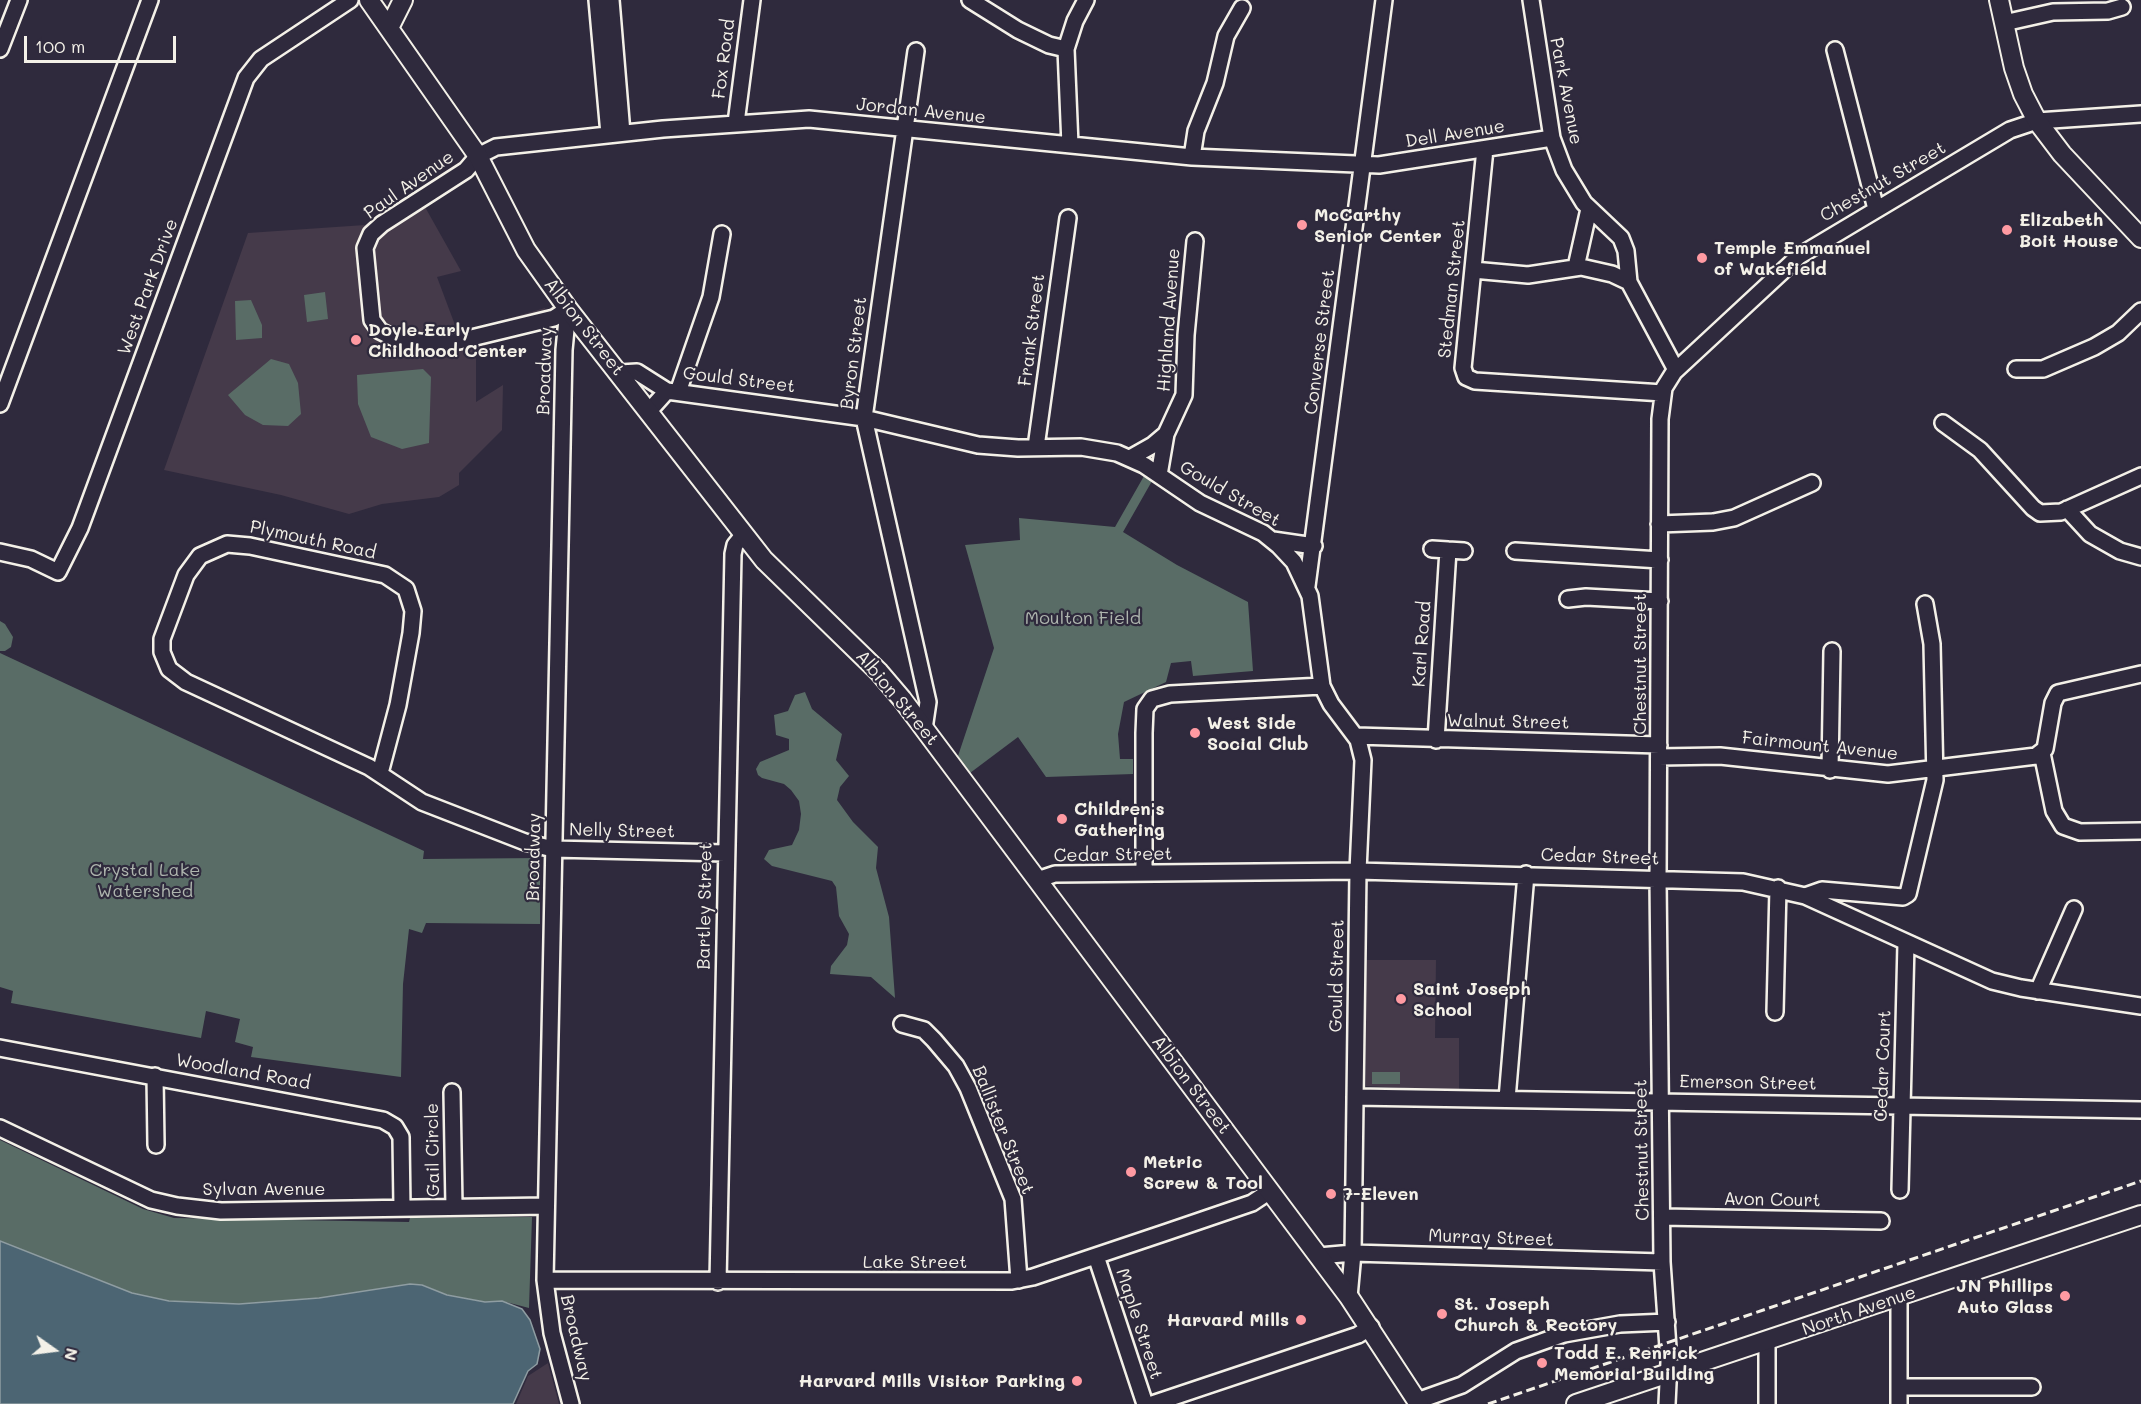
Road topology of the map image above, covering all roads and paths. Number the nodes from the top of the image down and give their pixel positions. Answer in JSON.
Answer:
{"nodes":[{"id":1,"x":19,"y":0,"type":"edge"},
{"id":2,"x":150,"y":0,"type":"edge"},
{"id":3,"x":350,"y":0,"type":"edge"},
{"id":4,"x":369,"y":0,"type":"edge"},
{"id":5,"x":403,"y":0,"type":"edge"},
{"id":6,"x":597,"y":0,"type":"edge"},
{"id":7,"x":611,"y":0,"type":"edge"},
{"id":8,"x":752,"y":0,"type":"edge"},
{"id":9,"x":970,"y":0,"type":"edge"},
{"id":10,"x":1086,"y":0,"type":"edge"},
{"id":11,"x":1384,"y":0,"type":"edge"},
{"id":12,"x":1531,"y":0,"type":"edge"},
{"id":13,"x":1999,"y":0,"type":"edge"},
{"id":14,"x":2122,"y":7,"type":"dead end"},
{"id":15,"x":1242,"y":8,"type":"dead end"},
{"id":16,"x":2004,"y":23,"type":"junction"},
{"id":17,"x":390,"y":28,"type":"junction"},
{"id":18,"x":1066,"y":48,"type":"junction"},
{"id":19,"x":0,"y":49,"type":"edge"},
{"id":20,"x":1835,"y":50,"type":"dead end"},
{"id":21,"x":916,"y":51,"type":"dead end"},
{"id":22,"x":2141,"y":114,"type":"edge"},
{"id":23,"x":2037,"y":121,"type":"junction"},
{"id":24,"x":736,"y":123,"type":"junction"},
{"id":25,"x":905,"y":129,"type":"junction"},
{"id":26,"x":616,"y":134,"type":"junction"},
{"id":27,"x":1552,"y":138,"type":"junction"},
{"id":28,"x":1070,"y":146,"type":"junction"},
{"id":29,"x":1485,"y":149,"type":"junction"},
{"id":30,"x":478,"y":156,"type":"junction"},
{"id":31,"x":1192,"y":157,"type":"junction"},
{"id":32,"x":1363,"y":164,"type":"junction"},
{"id":33,"x":1876,"y":208,"type":"junction"},
{"id":34,"x":1590,"y":209,"type":"junction"},
{"id":35,"x":1068,"y":218,"type":"dead end"},
{"id":36,"x":722,"y":234,"type":"dead end"},
{"id":37,"x":2141,"y":238,"type":"edge"},
{"id":38,"x":1195,"y":241,"type":"dead end"},
{"id":39,"x":1576,"y":267,"type":"junction"},
{"id":40,"x":1473,"y":270,"type":"junction"},
{"id":41,"x":1629,"y":282,"type":"junction"},
{"id":42,"x":568,"y":309,"type":"junction"},
{"id":43,"x":2141,"y":311,"type":"edge"},
{"id":44,"x":2016,"y":369,"type":"dead end"},
{"id":45,"x":1676,"y":370,"type":"junction"},
{"id":46,"x":620,"y":373,"type":"junction"},
{"id":47,"x":673,"y":392,"type":"junction"},
{"id":48,"x":1663,"y":393,"type":"junction"},
{"id":49,"x":0,"y":404,"type":"edge"},
{"id":50,"x":649,"y":411,"type":"junction"},
{"id":51,"x":864,"y":418,"type":"junction"},
{"id":52,"x":1943,"y":423,"type":"dead end"},
{"id":53,"x":1166,"y":434,"type":"junction"},
{"id":54,"x":1036,"y":447,"type":"junction"},
{"id":55,"x":1130,"y":458,"type":"junction"},
{"id":56,"x":1159,"y":475,"type":"junction"},
{"id":57,"x":2141,"y":476,"type":"edge"},
{"id":58,"x":1812,"y":483,"type":"dead end"},
{"id":59,"x":2067,"y":509,"type":"junction"},
{"id":60,"x":1659,"y":524,"type":"junction"},
{"id":61,"x":744,"y":534,"type":"junction"},
{"id":62,"x":1272,"y":540,"type":"junction"},
{"id":63,"x":1314,"y":546,"type":"junction"},
{"id":64,"x":1432,"y":549,"type":"dead end"},
{"id":65,"x":1448,"y":550,"type":"junction"},
{"id":66,"x":1464,"y":551,"type":"dead end"},
{"id":67,"x":1515,"y":551,"type":"dead end"},
{"id":68,"x":0,"y":552,"type":"edge"},
{"id":69,"x":2141,"y":557,"type":"edge"},
{"id":70,"x":1660,"y":560,"type":"junction"},
{"id":71,"x":1307,"y":586,"type":"junction"},
{"id":72,"x":1568,"y":599,"type":"dead end"},
{"id":73,"x":1660,"y":601,"type":"junction"},
{"id":74,"x":1925,"y":604,"type":"dead end"},
{"id":75,"x":1832,"y":651,"type":"dead end"},
{"id":76,"x":2141,"y":674,"type":"edge"},
{"id":77,"x":1322,"y":686,"type":"junction"},
{"id":78,"x":924,"y":729,"type":"junction"},
{"id":79,"x":1356,"y":736,"type":"junction"},
{"id":80,"x":1436,"y":740,"type":"junction"},
{"id":81,"x":1659,"y":751,"type":"junction"},
{"id":82,"x":2042,"y":753,"type":"junction"},
{"id":83,"x":1934,"y":769,"type":"junction"},
{"id":84,"x":1830,"y":770,"type":"junction"},
{"id":85,"x":380,"y":774,"type":"junction"},
{"id":86,"x":2141,"y":831,"type":"edge"},
{"id":87,"x":553,"y":849,"type":"junction"},
{"id":88,"x":725,"y":853,"type":"junction"},
{"id":89,"x":1358,"y":871,"type":"junction"},
{"id":90,"x":1144,"y":873,"type":"junction"},
{"id":91,"x":1526,"y":874,"type":"junction"},
{"id":92,"x":1658,"y":879,"type":"junction"},
{"id":93,"x":1037,"y":880,"type":"junction"},
{"id":94,"x":1778,"y":888,"type":"junction"},
{"id":95,"x":1805,"y":896,"type":"junction"},
{"id":96,"x":2074,"y":909,"type":"dead end"},
{"id":97,"x":1906,"y":943,"type":"junction"},
{"id":98,"x":2038,"y":991,"type":"junction"},
{"id":99,"x":2141,"y":1006,"type":"edge"},
{"id":100,"x":1774,"y":1012,"type":"dead end"},
{"id":101,"x":902,"y":1024,"type":"dead end"},
{"id":102,"x":0,"y":1048,"type":"edge"},
{"id":103,"x":155,"y":1076,"type":"junction"},
{"id":104,"x":452,"y":1092,"type":"dead end"},
{"id":105,"x":1355,"y":1097,"type":"junction"},
{"id":106,"x":1507,"y":1099,"type":"junction"},
{"id":107,"x":1660,"y":1102,"type":"junction"},
{"id":108,"x":1902,"y":1105,"type":"junction"},
{"id":109,"x":2141,"y":1110,"type":"edge"},
{"id":110,"x":0,"y":1128,"type":"edge"},
{"id":111,"x":156,"y":1145,"type":"dead end"},
{"id":112,"x":1900,"y":1190,"type":"dead end"},
{"id":113,"x":1270,"y":1191,"type":"junction"},
{"id":114,"x":546,"y":1206,"type":"junction"},
{"id":115,"x":454,"y":1207,"type":"junction"},
{"id":116,"x":402,"y":1208,"type":"junction"},
{"id":117,"x":1662,"y":1217,"type":"junction"},
{"id":118,"x":2136,"y":1220,"type":"edge"},
{"id":119,"x":1881,"y":1221,"type":"dead end"},
{"id":120,"x":1353,"y":1253,"type":"junction"},
{"id":121,"x":1096,"y":1256,"type":"junction"},
{"id":122,"x":1319,"y":1256,"type":"junction"},
{"id":123,"x":1662,"y":1262,"type":"junction"},
{"id":124,"x":544,"y":1280,"type":"junction"},
{"id":125,"x":1020,"y":1280,"type":"junction"},
{"id":126,"x":718,"y":1282,"type":"junction"},
{"id":127,"x":1349,"y":1297,"type":"junction"},
{"id":128,"x":1899,"y":1297,"type":"junction"},
{"id":129,"x":1667,"y":1322,"type":"junction"},
{"id":130,"x":1371,"y":1327,"type":"junction"},
{"id":131,"x":1767,"y":1342,"type":"junction"},
{"id":132,"x":1668,"y":1375,"type":"junction"},
{"id":133,"x":1899,"y":1387,"type":"junction"},
{"id":134,"x":2032,"y":1387,"type":"dead end"},
{"id":135,"x":1418,"y":1402,"type":"edge"},
{"id":136,"x":571,"y":1404,"type":"edge"},
{"id":137,"x":1145,"y":1404,"type":"edge"},
{"id":138,"x":1152,"y":1404,"type":"edge"},
{"id":139,"x":1576,"y":1404,"type":"edge"},
{"id":140,"x":1667,"y":1404,"type":"edge"},
{"id":141,"x":1767,"y":1404,"type":"edge"},
{"id":142,"x":1899,"y":1404,"type":"edge"}],
"edges":[{"from":1,"to":19,"type":"street"},
{"from":2,"to":49,"type":"street"},
{"from":3,"to":68,"type":"street","name":"West Park Drive"},
{"from":4,"to":17,"type":"main road","name":"Albion Street"},
{"from":5,"to":17,"type":"main road"},
{"from":6,"to":26,"type":"street"},
{"from":7,"to":26,"type":"street"},
{"from":8,"to":24,"type":"street","name":"Fox Road"},
{"from":9,"to":18,"type":"street"},
{"from":10,"to":18,"type":"street"},
{"from":11,"to":32,"type":"street","name":"Converse Street"},
{"from":12,"to":27,"type":"street","name":"Park Avenue"},
{"from":13,"to":16,"type":"main road"},
{"from":14,"to":16,"type":"street"},
{"from":15,"to":31,"type":"street"},
{"from":16,"to":23,"type":"main road"},
{"from":17,"to":30,"type":"main road","name":"Albion Street"},
{"from":18,"to":28,"type":"street"},
{"from":20,"to":33,"type":"street"},
{"from":21,"to":25,"type":"street","name":"Byron Street"},
{"from":22,"to":23,"type":"street","name":"Chestnut Street"},
{"from":23,"to":33,"type":"street","name":"Chestnut Street"},
{"from":23,"to":37,"type":"main road"},
{"from":24,"to":25,"type":"street","name":"Jordan Avenue"},
{"from":24,"to":26,"type":"street","name":"Jordan Avenue"},
{"from":25,"to":28,"type":"street","name":"Jordan Avenue"},
{"from":25,"to":51,"type":"street","name":"Byron Street"},
{"from":26,"to":30,"type":"street","name":"Jordan Avenue"},
{"from":27,"to":29,"type":"street","name":"Dell Avenue"},
{"from":27,"to":34,"type":"street","name":"Park Avenue"},
{"from":28,"to":31,"type":"street","name":"Jordan Avenue"},
{"from":29,"to":32,"type":"street","name":"Dell Avenue"},
{"from":29,"to":40,"type":"street","name":"Stedman Street"},
{"from":30,"to":42,"type":"main road","name":"Albion Street"},
{"from":30,"to":42,"type":"street","name":"Paul Avenue"},
{"from":31,"to":32,"type":"street","name":"Jordan Avenue"},
{"from":32,"to":63,"type":"street","name":"Converse Street"},
{"from":33,"to":45,"type":"street","name":"Chestnut Street"},
{"from":34,"to":39,"type":"street"},
{"from":34,"to":41,"type":"street","name":"Park Avenue"},
{"from":35,"to":54,"type":"street","name":"Frank Street"},
{"from":36,"to":47,"type":"street"},
{"from":38,"to":53,"type":"street","name":"Highland Avenue"},
{"from":39,"to":40,"type":"street"},
{"from":39,"to":41,"type":"street"},
{"from":40,"to":48,"type":"street","name":"Stedman Street"},
{"from":41,"to":45,"type":"street","name":"Park Avenue"},
{"from":42,"to":46,"type":"main road","name":"Albion Street"},
{"from":42,"to":87,"type":"street","name":"Broadway"},
{"from":43,"to":44,"type":"street"},
{"from":45,"to":48,"type":"street","name":"Chestnut Street"},
{"from":46,"to":47,"type":"street","name":"Gould Street"},
{"from":46,"to":50,"type":"main road","name":"Albion Street"},
{"from":47,"to":50,"type":"street"},
{"from":47,"to":51,"type":"street","name":"Gould Street"},
{"from":48,"to":60,"type":"street","name":"Chestnut Street"},
{"from":50,"to":61,"type":"main road","name":"Albion Street"},
{"from":51,"to":54,"type":"street","name":"Gould Street"},
{"from":51,"to":78,"type":"street","name":"Byron Street"},
{"from":52,"to":59,"type":"street"},
{"from":53,"to":55,"type":"street","name":"Highland Avenue"},
{"from":53,"to":56,"type":"street","name":"Highland Avenue"},
{"from":54,"to":55,"type":"street","name":"Gould Street"},
{"from":55,"to":56,"type":"street","name":"Gould Street"},
{"from":56,"to":62,"type":"street","name":"Gould Street"},
{"from":57,"to":59,"type":"street"},
{"from":58,"to":60,"type":"street"},
{"from":59,"to":69,"type":"street"},
{"from":60,"to":70,"type":"street","name":"Chestnut Street"},
{"from":61,"to":78,"type":"main road","name":"Albion Street"},
{"from":61,"to":88,"type":"street","name":"Bartley Street"},
{"from":62,"to":63,"type":"street"},
{"from":62,"to":71,"type":"street","name":"Gould Street"},
{"from":63,"to":71,"type":"street","name":"Converse Street"},
{"from":64,"to":65,"type":"street"},
{"from":65,"to":66,"type":"street"},
{"from":65,"to":80,"type":"street","name":"Karl Road"},
{"from":67,"to":70,"type":"street"},
{"from":70,"to":73,"type":"street","name":"Chestnut Street"},
{"from":71,"to":77,"type":"street","name":"Gould Street"},
{"from":72,"to":73,"type":"street"},
{"from":73,"to":81,"type":"street","name":"Chestnut Street"},
{"from":74,"to":83,"type":"street"},
{"from":75,"to":84,"type":"street"},
{"from":76,"to":82,"type":"street"},
{"from":77,"to":79,"type":"street","name":"Gould Street"},
{"from":77,"to":90,"type":"street"},
{"from":78,"to":93,"type":"main road","name":"Albion Street"},
{"from":79,"to":80,"type":"street","name":"Walnut Street"},
{"from":79,"to":89,"type":"street","name":"Gould Street"},
{"from":80,"to":81,"type":"street","name":"Walnut Street"},
{"from":81,"to":84,"type":"street","name":"Fairmount Avenue"},
{"from":81,"to":92,"type":"street","name":"Chestnut Street"},
{"from":82,"to":83,"type":"street","name":"Fairmount Avenue"},
{"from":82,"to":86,"type":"street"},
{"from":83,"to":84,"type":"street","name":"Fairmount Avenue"},
{"from":83,"to":95,"type":"street"},
{"from":85,"to":85,"type":"street","name":"Plymouth Road"},
{"from":85,"to":87,"type":"street","name":"Plymouth Road"},
{"from":87,"to":88,"type":"street","name":"Nelly Street"},
{"from":87,"to":114,"type":"street","name":"Broadway"},
{"from":88,"to":126,"type":"street","name":"Bartley Street"},
{"from":89,"to":90,"type":"street","name":"Cedar Street"},
{"from":89,"to":91,"type":"street","name":"Cedar Street"},
{"from":89,"to":105,"type":"street","name":"Gould Street"},
{"from":90,"to":93,"type":"street","name":"Cedar Street"},
{"from":91,"to":92,"type":"street","name":"Cedar Street"},
{"from":91,"to":106,"type":"street"},
{"from":92,"to":94,"type":"street","name":"Cedar Street"},
{"from":92,"to":107,"type":"street","name":"Chestnut Street"},
{"from":93,"to":113,"type":"main road","name":"Albion Street"},
{"from":94,"to":95,"type":"street","name":"Cedar Street"},
{"from":94,"to":100,"type":"street"},
{"from":95,"to":97,"type":"street","name":"Cedar Street"},
{"from":96,"to":98,"type":"street"},
{"from":97,"to":98,"type":"street","name":"Cedar Street"},
{"from":97,"to":108,"type":"street","name":"Cedar Court"},
{"from":98,"to":99,"type":"street","name":"Cedar Street"},
{"from":101,"to":125,"type":"street","name":"Ballister Street"},
{"from":102,"to":103,"type":"street","name":"Woodland Road"},
{"from":103,"to":111,"type":"street"},
{"from":103,"to":116,"type":"street","name":"Woodland Road"},
{"from":104,"to":115,"type":"street","name":"Gail Circle"},
{"from":105,"to":106,"type":"street","name":"Emerson Street"},
{"from":105,"to":120,"type":"street","name":"Gould Street"},
{"from":106,"to":107,"type":"street","name":"Emerson Street"},
{"from":107,"to":108,"type":"street","name":"Emerson Street"},
{"from":107,"to":117,"type":"street","name":"Chestnut Street"},
{"from":108,"to":109,"type":"street","name":"Emerson Street"},
{"from":108,"to":112,"type":"street","name":"Cedar Court"},
{"from":110,"to":116,"type":"street","name":"Sylvan Avenue"},
{"from":113,"to":121,"type":"street","name":"Lake Street"},
{"from":113,"to":122,"type":"main road","name":"Albion Street"},
{"from":114,"to":115,"type":"street","name":"Sylvan Avenue"},
{"from":114,"to":124,"type":"street","name":"Broadway"},
{"from":115,"to":116,"type":"street","name":"Sylvan Avenue"},
{"from":117,"to":119,"type":"street","name":"Avon Court"},
{"from":117,"to":123,"type":"street","name":"Chestnut Street"},
{"from":118,"to":128,"type":"main road","name":"North Avenue"},
{"from":120,"to":122,"type":"street","name":"Murray Street"},
{"from":120,"to":123,"type":"street","name":"Murray Street"},
{"from":120,"to":127,"type":"street","name":"Gould Street"},
{"from":121,"to":125,"type":"street","name":"Lake Street"},
{"from":121,"to":137,"type":"street","name":"Maple Street"},
{"from":122,"to":127,"type":"main road","name":"Albion Street"},
{"from":123,"to":129,"type":"street","name":"Chestnut Street"},
{"from":124,"to":126,"type":"street","name":"Lake Street"},
{"from":124,"to":136,"type":"street","name":"Broadway"},
{"from":125,"to":126,"type":"street","name":"Lake Street"},
{"from":127,"to":130,"type":"main road","name":"Albion Street"},
{"from":128,"to":131,"type":"main road","name":"North Avenue"},
{"from":128,"to":133,"type":"street"},
{"from":129,"to":132,"type":"street","name":"Chestnut Street"},
{"from":129,"to":135,"type":"street"},
{"from":130,"to":135,"type":"main road","name":"Albion Street"},
{"from":130,"to":138,"type":"street"},
{"from":131,"to":132,"type":"main road","name":"North Avenue"},
{"from":131,"to":141,"type":"street"},
{"from":132,"to":139,"type":"main road","name":"North Avenue"},
{"from":132,"to":140,"type":"street","name":"Chestnut Street"},
{"from":133,"to":134,"type":"street"},
{"from":133,"to":142,"type":"street"}]}
